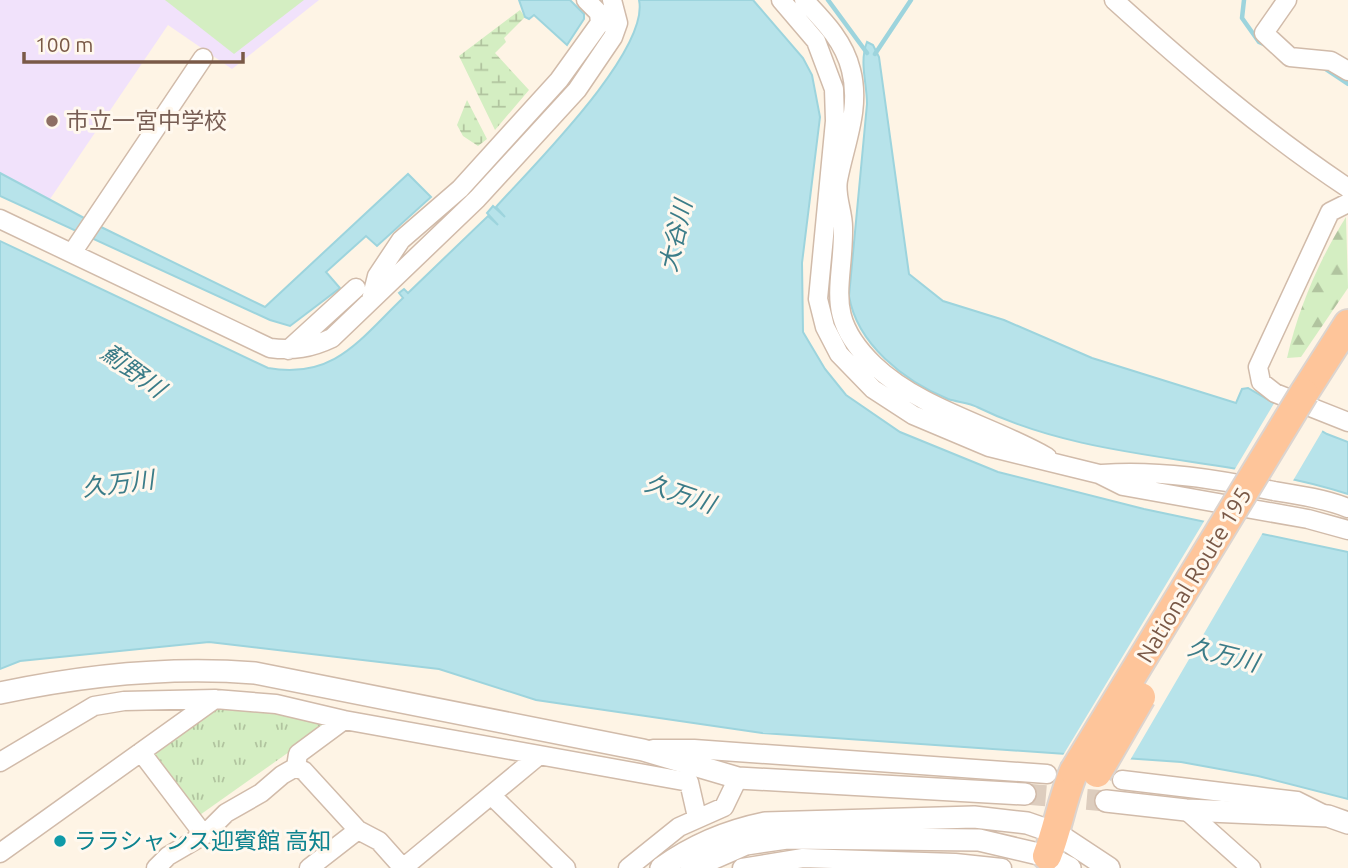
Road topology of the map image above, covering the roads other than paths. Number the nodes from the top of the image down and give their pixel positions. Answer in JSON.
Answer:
{"nodes":[{"id":1,"x":586,"y":0,"type":"edge"},
{"id":2,"x":612,"y":0,"type":"edge"},
{"id":3,"x":781,"y":0,"type":"edge"},
{"id":4,"x":804,"y":0,"type":"edge"},
{"id":5,"x":1114,"y":0,"type":"edge"},
{"id":6,"x":1287,"y":0,"type":"edge"},
{"id":7,"x":203,"y":58,"type":"dead end"},
{"id":8,"x":1348,"y":71,"type":"edge"},
{"id":9,"x":1348,"y":188,"type":"edge"},
{"id":10,"x":1348,"y":203,"type":"edge"},
{"id":11,"x":0,"y":219,"type":"edge"},
{"id":12,"x":72,"y":253,"type":"junction"},
{"id":13,"x":356,"y":288,"type":"dead end"},
{"id":14,"x":371,"y":301,"type":"junction"},
{"id":15,"x":1348,"y":324,"type":"edge"},
{"id":16,"x":288,"y":350,"type":"junction"},
{"id":17,"x":1348,"y":358,"type":"edge"},
{"id":18,"x":1312,"y":397,"type":"junction"},
{"id":19,"x":1348,"y":422,"type":"edge"},
{"id":20,"x":1062,"y":465,"type":"junction"},
{"id":21,"x":1098,"y":474,"type":"junction"},
{"id":22,"x":1348,"y":508,"type":"edge"},
{"id":23,"x":1348,"y":530,"type":"edge"},
{"id":24,"x":0,"y":693,"type":"edge"},
{"id":25,"x":215,"y":699,"type":"junction"},
{"id":26,"x":344,"y":720,"type":"junction"},
{"id":27,"x":643,"y":750,"type":"junction"},
{"id":28,"x":141,"y":752,"type":"junction"},
{"id":29,"x":537,"y":757,"type":"junction"},
{"id":30,"x":0,"y":762,"type":"edge"},
{"id":31,"x":296,"y":768,"type":"junction"},
{"id":32,"x":1085,"y":774,"type":"junction"},
{"id":33,"x":738,"y":778,"type":"junction"},
{"id":34,"x":1025,"y":794,"type":"tunnel mouth"},
{"id":35,"x":491,"y":795,"type":"junction"},
{"id":36,"x":1106,"y":802,"type":"tunnel mouth"},
{"id":37,"x":1186,"y":810,"type":"junction"},
{"id":38,"x":697,"y":817,"type":"junction"},
{"id":39,"x":1338,"y":820,"type":"edge"},
{"id":40,"x":358,"y":830,"type":"junction"},
{"id":41,"x":204,"y":835,"type":"junction"},
{"id":42,"x":1058,"y":852,"type":"edge"},
{"id":43,"x":0,"y":853,"type":"edge"},
{"id":44,"x":976,"y":866,"type":"edge"},
{"id":45,"x":156,"y":868,"type":"edge"},
{"id":46,"x":309,"y":868,"type":"edge"},
{"id":47,"x":403,"y":868,"type":"edge"},
{"id":48,"x":566,"y":868,"type":"edge"},
{"id":49,"x":628,"y":868,"type":"edge"},
{"id":50,"x":661,"y":868,"type":"edge"},
{"id":51,"x":691,"y":868,"type":"edge"},
{"id":52,"x":743,"y":868,"type":"edge"},
{"id":53,"x":1002,"y":868,"type":"edge"},
{"id":54,"x":1109,"y":868,"type":"edge"},
{"id":55,"x":1251,"y":868,"type":"edge"}],
"edges":[{"from":1,"to":14,"type":"street"},
{"from":2,"to":14,"type":"street"},
{"from":3,"to":20,"type":"street"},
{"from":4,"to":20,"type":"street"},
{"from":5,"to":9,"type":"street"},
{"from":6,"to":8,"type":"street"},
{"from":7,"to":12,"type":"street"},
{"from":10,"to":19,"type":"street"},
{"from":11,"to":12,"type":"street"},
{"from":12,"to":16,"type":"street"},
{"from":13,"to":16,"type":"street"},
{"from":14,"to":16,"type":"street"},
{"from":15,"to":18,"type":"highway","name":"National Route 195"},
{"from":17,"to":18,"type":"highway","name":"National Route 195"},
{"from":18,"to":32,"type":"highway","name":"National Route 195","bridge":true},
{"from":20,"to":21,"type":"street"},
{"from":21,"to":22,"type":"street"},
{"from":21,"to":23,"type":"street"},
{"from":24,"to":27,"type":"street"},
{"from":25,"to":26,"type":"street"},
{"from":25,"to":28,"type":"street"},
{"from":25,"to":30,"type":"street"},
{"from":26,"to":29,"type":"street"},
{"from":26,"to":31,"type":"street"},
{"from":27,"to":32,"type":"street"},
{"from":27,"to":33,"type":"street"},
{"from":28,"to":41,"type":"street"},
{"from":28,"to":43,"type":"street"},
{"from":29,"to":35,"type":"street"},
{"from":29,"to":38,"type":"street"},
{"from":31,"to":40,"type":"street"},
{"from":31,"to":41,"type":"street"},
{"from":32,"to":39,"type":"street"},
{"from":32,"to":42,"type":"highway","name":"National Route 195"},
{"from":33,"to":34,"type":"street"},
{"from":33,"to":38,"type":"street"},
{"from":35,"to":47,"type":"street"},
{"from":35,"to":48,"type":"street"},
{"from":36,"to":37,"type":"street"},
{"from":37,"to":39,"type":"street"},
{"from":37,"to":55,"type":"street"},
{"from":38,"to":49,"type":"street"},
{"from":40,"to":46,"type":"street"},
{"from":40,"to":47,"type":"street"},
{"from":41,"to":45,"type":"street"},
{"from":42,"to":50,"type":"street"},
{"from":42,"to":51,"type":"street"},
{"from":42,"to":54,"type":"street"},
{"from":44,"to":52,"type":"street"},
{"from":44,"to":53,"type":"street"}]}
